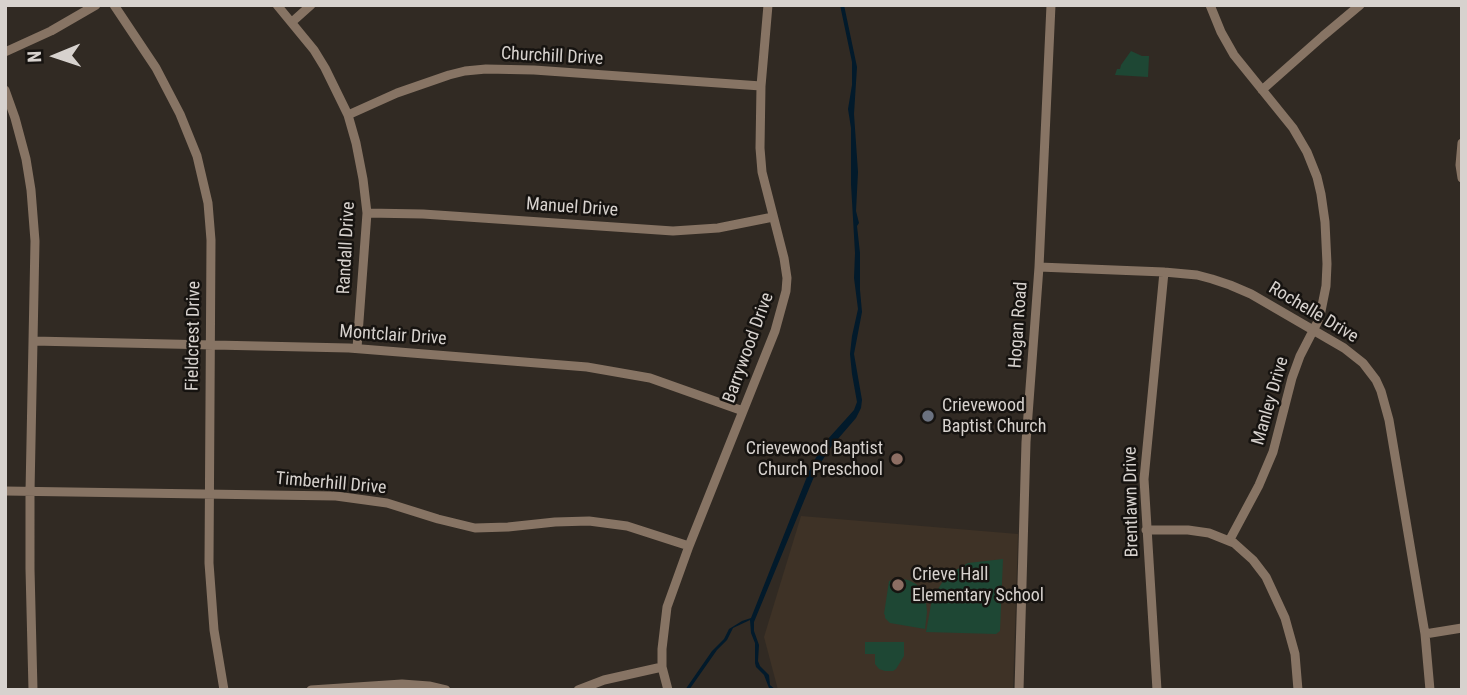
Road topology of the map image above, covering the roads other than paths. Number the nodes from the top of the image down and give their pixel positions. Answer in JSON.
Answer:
{"nodes":[{"id":1,"x":96,"y":5,"type":"edge"},
{"id":2,"x":114,"y":5,"type":"edge"},
{"id":3,"x":277,"y":5,"type":"edge"},
{"id":4,"x":311,"y":5,"type":"edge"},
{"id":5,"x":768,"y":5,"type":"edge"},
{"id":6,"x":1051,"y":5,"type":"edge"},
{"id":7,"x":1210,"y":5,"type":"edge"},
{"id":8,"x":1360,"y":5,"type":"edge"},
{"id":9,"x":292,"y":22,"type":"junction"},
{"id":10,"x":5,"y":52,"type":"edge"},
{"id":11,"x":761,"y":86,"type":"junction"},
{"id":12,"x":5,"y":89,"type":"edge"},
{"id":13,"x":1262,"y":90,"type":"junction"},
{"id":14,"x":348,"y":115,"type":"junction"},
{"id":15,"x":1462,"y":143,"type":"edge"},
{"id":16,"x":1462,"y":178,"type":"edge"},
{"id":17,"x":367,"y":213,"type":"junction"},
{"id":18,"x":773,"y":217,"type":"junction"},
{"id":19,"x":1039,"y":267,"type":"junction"},
{"id":20,"x":1164,"y":272,"type":"junction"},
{"id":21,"x":1314,"y":331,"type":"junction"},
{"id":22,"x":33,"y":341,"type":"junction"},
{"id":23,"x":210,"y":344,"type":"junction"},
{"id":24,"x":357,"y":348,"type":"junction"},
{"id":25,"x":743,"y":411,"type":"junction"},
{"id":26,"x":5,"y":491,"type":"edge"},
{"id":27,"x":30,"y":492,"type":"junction"},
{"id":28,"x":208,"y":494,"type":"junction"},
{"id":29,"x":1146,"y":530,"type":"junction"},
{"id":30,"x":1229,"y":541,"type":"junction"},
{"id":31,"x":689,"y":546,"type":"junction"},
{"id":32,"x":1462,"y":628,"type":"edge"},
{"id":33,"x":1425,"y":634,"type":"junction"},
{"id":34,"x":662,"y":667,"type":"junction"},
{"id":35,"x":33,"y":690,"type":"edge"},
{"id":36,"x":224,"y":690,"type":"edge"},
{"id":37,"x":311,"y":690,"type":"edge"},
{"id":38,"x":446,"y":690,"type":"edge"},
{"id":39,"x":579,"y":690,"type":"edge"},
{"id":40,"x":668,"y":690,"type":"edge"},
{"id":41,"x":1019,"y":690,"type":"edge"},
{"id":42,"x":1157,"y":690,"type":"edge"},
{"id":43,"x":1298,"y":690,"type":"edge"},
{"id":44,"x":1430,"y":690,"type":"edge"}],
"edges":[{"from":1,"to":10,"type":"street"},
{"from":2,"to":23,"type":"street","name":"Fieldcrest Drive"},
{"from":3,"to":9,"type":"street","name":"Randall Drive"},
{"from":4,"to":9,"type":"street"},
{"from":5,"to":11,"type":"street","name":"Barrywood Drive"},
{"from":6,"to":19,"type":"street","name":"Hogan Road"},
{"from":7,"to":13,"type":"street","name":"Manley Drive"},
{"from":8,"to":13,"type":"street"},
{"from":9,"to":14,"type":"street","name":"Randall Drive"},
{"from":11,"to":14,"type":"street","name":"Churchill Drive"},
{"from":11,"to":18,"type":"street","name":"Barrywood Drive"},
{"from":12,"to":22,"type":"street"},
{"from":13,"to":21,"type":"street","name":"Manley Drive"},
{"from":14,"to":17,"type":"street","name":"Randall Drive"},
{"from":15,"to":16,"type":"street"},
{"from":17,"to":18,"type":"street","name":"Manuel Drive"},
{"from":17,"to":24,"type":"street","name":"Randall Drive"},
{"from":18,"to":25,"type":"street","name":"Barrywood Drive"},
{"from":19,"to":20,"type":"street","name":"Rochelle Drive"},
{"from":19,"to":41,"type":"street","name":"Hogan Road"},
{"from":20,"to":21,"type":"street","name":"Rochelle Drive"},
{"from":20,"to":29,"type":"street","name":"Brentlawn Drive"},
{"from":21,"to":30,"type":"street","name":"Manley Drive"},
{"from":21,"to":33,"type":"street","name":"Rochelle Drive"},
{"from":22,"to":23,"type":"street","name":"Montclair Drive"},
{"from":22,"to":27,"type":"street"},
{"from":23,"to":24,"type":"street","name":"Montclair Drive"},
{"from":23,"to":28,"type":"street","name":"Fieldcrest Drive"},
{"from":24,"to":25,"type":"street","name":"Montclair Drive"},
{"from":25,"to":31,"type":"street","name":"Barrywood Drive"},
{"from":26,"to":27,"type":"street","name":"Timberhill Drive"},
{"from":27,"to":28,"type":"street","name":"Timberhill Drive"},
{"from":27,"to":35,"type":"street"},
{"from":28,"to":31,"type":"street","name":"Timberhill Drive"},
{"from":28,"to":36,"type":"street","name":"Fieldcrest Drive"},
{"from":29,"to":30,"type":"street"},
{"from":29,"to":42,"type":"street","name":"Brentlawn Drive"},
{"from":30,"to":43,"type":"street"},
{"from":31,"to":34,"type":"street","name":"Barrywood Drive"},
{"from":32,"to":33,"type":"street"},
{"from":33,"to":44,"type":"street","name":"Rochelle Drive"},
{"from":34,"to":39,"type":"street"},
{"from":34,"to":40,"type":"street","name":"Barrywood Drive"},
{"from":37,"to":38,"type":"street"}]}
